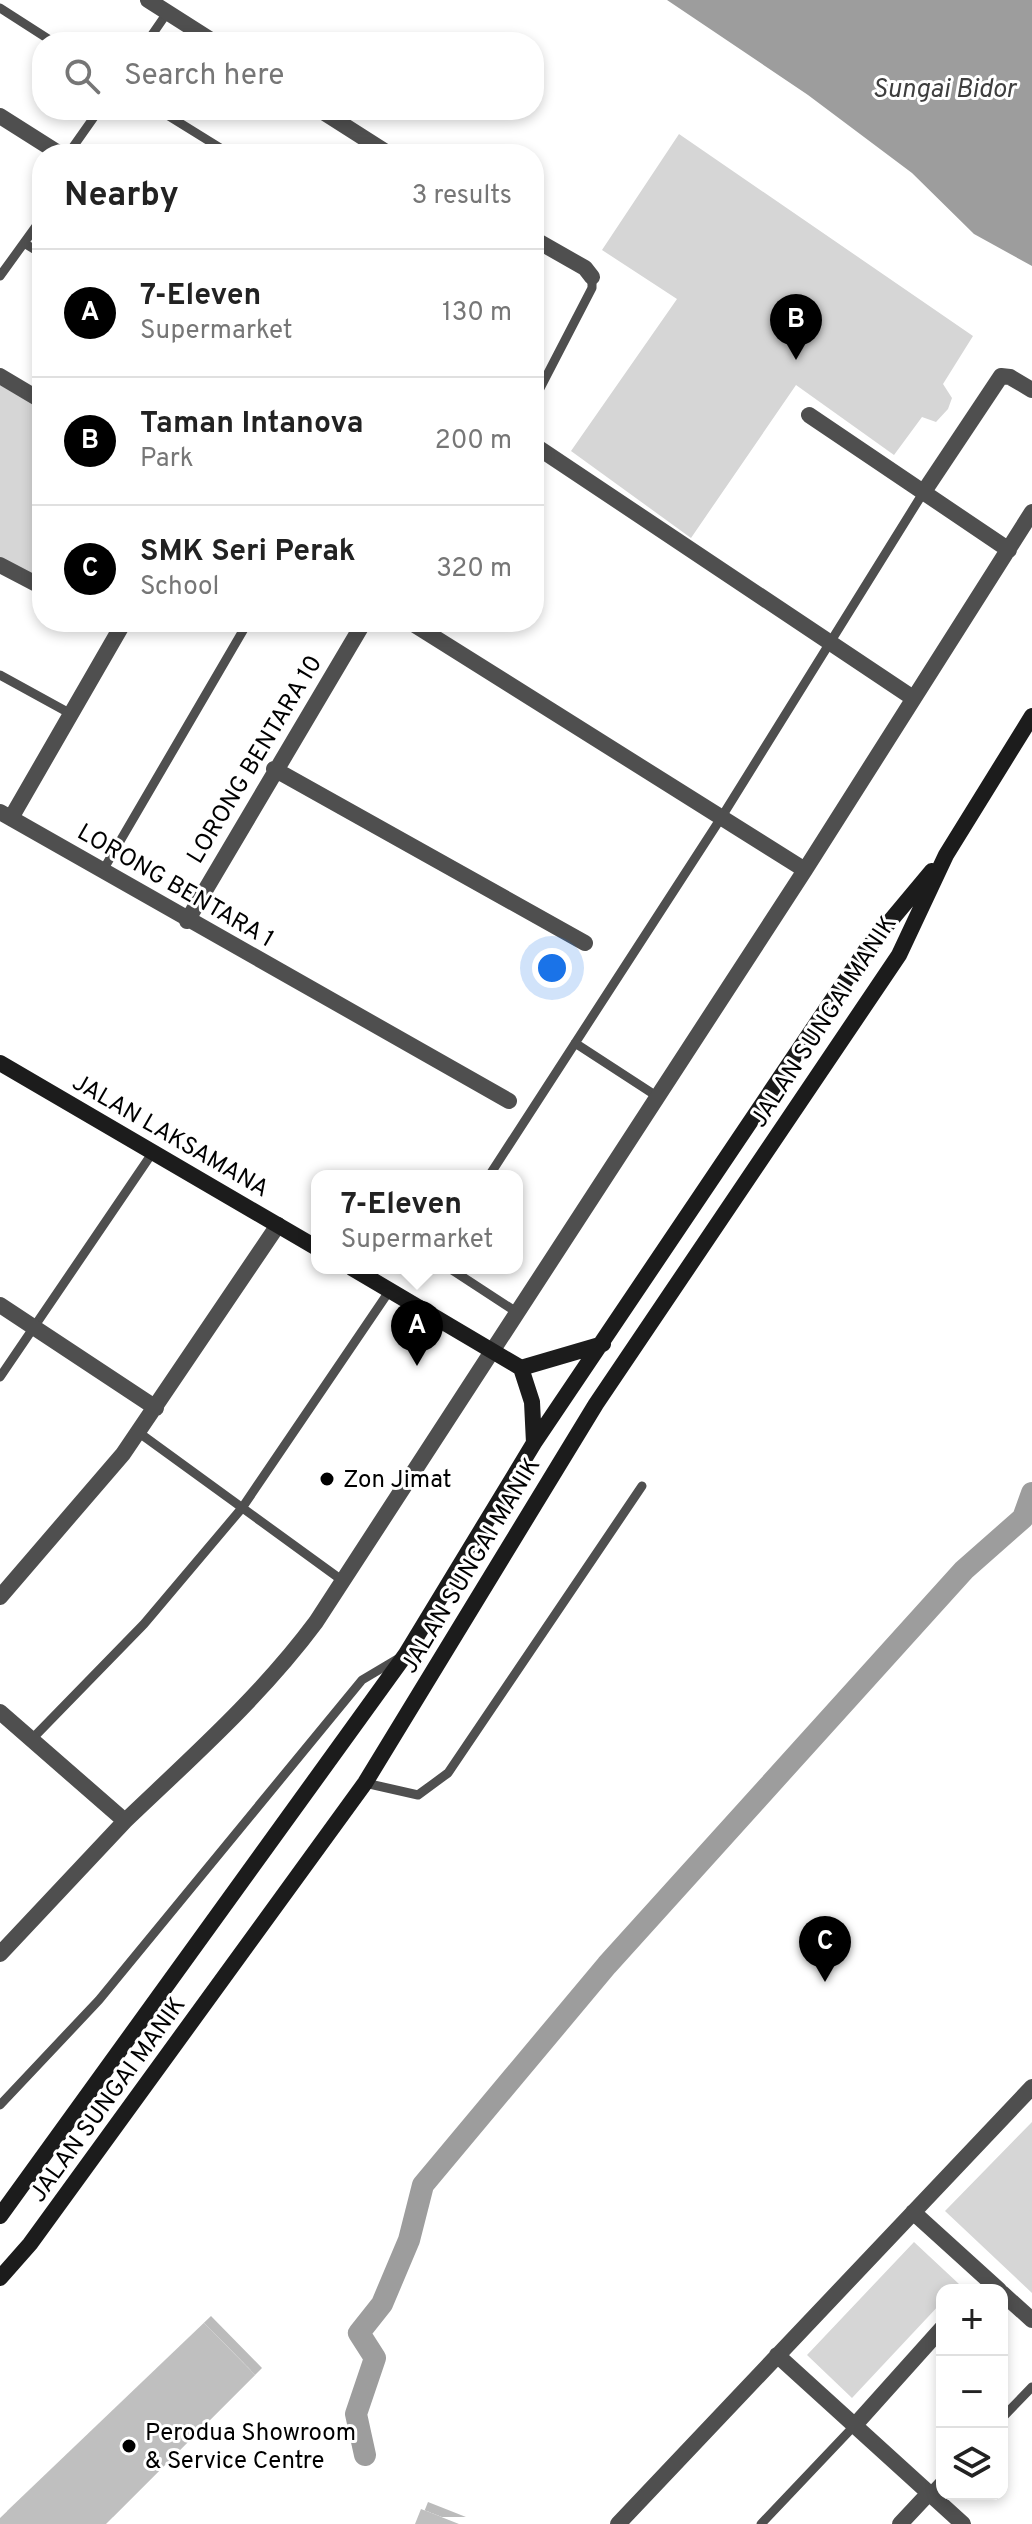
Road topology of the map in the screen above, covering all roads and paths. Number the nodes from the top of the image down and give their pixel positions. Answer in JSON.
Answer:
{"nodes":[{"id":1,"x":148,"y":0,"type":"edge"},
{"id":2,"x":0,"y":8,"type":"edge"},
{"id":3,"x":167,"y":13,"type":"junction"},
{"id":4,"x":37,"y":32,"type":"edge"},
{"id":5,"x":154,"y":32,"type":"edge"},
{"id":6,"x":198,"y":32,"type":"edge"},
{"id":7,"x":0,"y":116,"type":"edge"},
{"id":8,"x":92,"y":120,"type":"edge"},
{"id":9,"x":175,"y":120,"type":"edge"},
{"id":10,"x":336,"y":120,"type":"edge"},
{"id":11,"x":44,"y":144,"type":"edge"},
{"id":12,"x":75,"y":144,"type":"edge"},
{"id":13,"x":214,"y":144,"type":"edge"},
{"id":14,"x":373,"y":144,"type":"edge"},
{"id":15,"x":32,"y":232,"type":"edge"},
{"id":16,"x":24,"y":243,"type":"junction"},
{"id":17,"x":544,"y":245,"type":"edge"},
{"id":18,"x":32,"y":248,"type":"edge"},
{"id":19,"x":0,"y":276,"type":"edge"},
{"id":20,"x":592,"y":277,"type":"joint"},
{"id":21,"x":0,"y":376,"type":"edge"},
{"id":22,"x":544,"y":381,"type":"edge"},
{"id":23,"x":1032,"y":390,"type":"edge"},
{"id":24,"x":32,"y":395,"type":"edge"},
{"id":25,"x":809,"y":415,"type":"dead end"},
{"id":26,"x":544,"y":452,"type":"edge"},
{"id":27,"x":923,"y":493,"type":"junction"},
{"id":28,"x":1032,"y":512,"type":"edge"},
{"id":29,"x":1009,"y":550,"type":"junction"},
{"id":30,"x":0,"y":565,"type":"edge"},
{"id":31,"x":32,"y":582,"type":"edge"},
{"id":32,"x":113,"y":632,"type":"edge"},
{"id":33,"x":242,"y":632,"type":"edge"},
{"id":34,"x":358,"y":632,"type":"edge"},
{"id":35,"x":426,"y":632,"type":"edge"},
{"id":36,"x":831,"y":643,"type":"junction"},
{"id":37,"x":0,"y":675,"type":"edge"},
{"id":38,"x":913,"y":698,"type":"junction"},
{"id":39,"x":71,"y":714,"type":"junction"},
{"id":40,"x":1032,"y":716,"type":"edge"},
{"id":41,"x":274,"y":769,"type":"junction"},
{"id":42,"x":5,"y":815,"type":"edge"},
{"id":43,"x":721,"y":818,"type":"junction"},
{"id":44,"x":946,"y":855,"type":"junction"},
{"id":45,"x":805,"y":870,"type":"junction"},
{"id":46,"x":102,"y":872,"type":"junction"},
{"id":47,"x":187,"y":921,"type":"junction"},
{"id":48,"x":585,"y":943,"type":"dead end"},
{"id":49,"x":575,"y":1043,"type":"junction"},
{"id":50,"x":0,"y":1063,"type":"edge"},
{"id":51,"x":658,"y":1097,"type":"junction"},
{"id":52,"x":509,"y":1101,"type":"dead end"},
{"id":53,"x":153,"y":1152,"type":"junction"},
{"id":54,"x":493,"y":1170,"type":"edge"},
{"id":55,"x":278,"y":1225,"type":"junction"},
{"id":56,"x":311,"y":1244,"type":"edge"},
{"id":57,"x":362,"y":1274,"type":"edge"},
{"id":58,"x":458,"y":1274,"type":"edge"},
{"id":59,"x":390,"y":1290,"type":"junction"},
{"id":60,"x":0,"y":1305,"type":"edge"},
{"id":61,"x":518,"y":1313,"type":"junction"},
{"id":62,"x":33,"y":1327,"type":"junction"},
{"id":63,"x":603,"y":1344,"type":"junction"},
{"id":64,"x":494,"y":1350,"type":"junction"},
{"id":65,"x":521,"y":1368,"type":"junction"},
{"id":66,"x":0,"y":1377,"type":"edge"},
{"id":67,"x":156,"y":1408,"type":"junction"},
{"id":68,"x":138,"y":1432,"type":"junction"},
{"id":69,"x":534,"y":1443,"type":"junction"},
{"id":70,"x":642,"y":1486,"type":"dead end"},
{"id":71,"x":242,"y":1508,"type":"junction"},
{"id":72,"x":343,"y":1581,"type":"junction"},
{"id":73,"x":0,"y":1597,"type":"edge"},
{"id":74,"x":406,"y":1654,"type":"junction"},
{"id":75,"x":0,"y":1712,"type":"edge"},
{"id":76,"x":30,"y":1741,"type":"junction"},
{"id":77,"x":365,"y":1783,"type":"junction"},
{"id":78,"x":125,"y":1821,"type":"junction"},
{"id":79,"x":0,"y":1954,"type":"edge"},
{"id":80,"x":1032,"y":2087,"type":"edge"},
{"id":81,"x":0,"y":2105,"type":"edge"},
{"id":82,"x":913,"y":2212,"type":"junction"},
{"id":83,"x":0,"y":2216,"type":"edge"},
{"id":84,"x":0,"y":2278,"type":"edge"},
{"id":85,"x":987,"y":2284,"type":"edge"},
{"id":86,"x":1008,"y":2301,"type":"edge"},
{"id":87,"x":1032,"y":2320,"type":"edge"},
{"id":88,"x":936,"y":2335,"type":"edge"},
{"id":89,"x":777,"y":2355,"type":"junction"},
{"id":90,"x":1032,"y":2387,"type":"edge"},
{"id":91,"x":1008,"y":2412,"type":"edge"},
{"id":92,"x":855,"y":2425,"type":"junction"},
{"id":93,"x":936,"y":2485,"type":"edge"},
{"id":94,"x":929,"y":2493,"type":"junction"},
{"id":95,"x":618,"y":2524,"type":"edge"},
{"id":96,"x":761,"y":2524,"type":"edge"},
{"id":97,"x":900,"y":2524,"type":"edge"},
{"id":98,"x":963,"y":2524,"type":"edge"}],
"edges":[{"from":1,"to":3,"type":"street"},
{"from":2,"to":4,"type":"lane"},
{"from":3,"to":5,"type":"lane"},
{"from":3,"to":6,"type":"street"},
{"from":7,"to":11,"type":"street"},
{"from":8,"to":12,"type":"lane"},
{"from":9,"to":13,"type":"lane"},
{"from":10,"to":14,"type":"street"},
{"from":15,"to":16,"type":"lane"},
{"from":16,"to":18,"type":"lane"},
{"from":16,"to":19,"type":"lane"},
{"from":17,"to":20,"type":"street"},
{"from":20,"to":22,"type":"lane"},
{"from":21,"to":24,"type":"street"},
{"from":23,"to":27,"type":"street"},
{"from":25,"to":27,"type":"street"},
{"from":26,"to":36,"type":"street"},
{"from":27,"to":29,"type":"street"},
{"from":27,"to":36,"type":"lane"},
{"from":28,"to":29,"type":"street"},
{"from":29,"to":38,"type":"street"},
{"from":30,"to":31,"type":"street"},
{"from":32,"to":39,"type":"street"},
{"from":33,"to":46,"type":"lane"},
{"from":34,"to":41,"type":"street","name":"LORONG BENTARA 10"},
{"from":35,"to":43,"type":"street"},
{"from":36,"to":38,"type":"street"},
{"from":36,"to":43,"type":"lane"},
{"from":37,"to":39,"type":"lane"},
{"from":38,"to":45,"type":"street"},
{"from":39,"to":42,"type":"street"},
{"from":40,"to":44,"type":"main road","name":"JALAN SUNGAI MANIK"},
{"from":41,"to":47,"type":"street","name":"LORONG BENTARA 10"},
{"from":41,"to":48,"type":"street"},
{"from":42,"to":46,"type":"street","name":"LORONG BENTARA 1"},
{"from":43,"to":45,"type":"street"},
{"from":43,"to":49,"type":"lane"},
{"from":44,"to":63,"type":"main road","name":"JALAN SUNGAI MANIK"},
{"from":44,"to":77,"type":"main road","name":"JALAN SUNGAI MANIK"},
{"from":45,"to":51,"type":"street"},
{"from":46,"to":47,"type":"street","name":"LORONG BENTARA 1"},
{"from":47,"to":52,"type":"street","name":"LORONG BENTARA 1"},
{"from":49,"to":51,"type":"lane"},
{"from":49,"to":54,"type":"lane"},
{"from":50,"to":53,"type":"main road","name":"JALAN LAKSAMANA"},
{"from":51,"to":61,"type":"street"},
{"from":53,"to":55,"type":"main road","name":"JALAN LAKSAMANA"},
{"from":53,"to":62,"type":"lane"},
{"from":55,"to":56,"type":"main road","name":"JALAN LAKSAMANA"},
{"from":55,"to":67,"type":"street"},
{"from":57,"to":59,"type":"main road"},
{"from":58,"to":61,"type":"lane"},
{"from":59,"to":64,"type":"main road"},
{"from":59,"to":71,"type":"lane"},
{"from":60,"to":62,"type":"street"},
{"from":61,"to":64,"type":"street"},
{"from":62,"to":66,"type":"lane"},
{"from":62,"to":67,"type":"street"},
{"from":63,"to":65,"type":"main road"},
{"from":63,"to":69,"type":"main road","name":"JALAN SUNGAI MANIK"},
{"from":64,"to":65,"type":"main road"},
{"from":64,"to":72,"type":"street"},
{"from":65,"to":69,"type":"main road"},
{"from":67,"to":68,"type":"street"},
{"from":68,"to":71,"type":"lane"},
{"from":68,"to":73,"type":"street"},
{"from":69,"to":74,"type":"main road","name":"JALAN SUNGAI MANIK"},
{"from":70,"to":77,"type":"lane"},
{"from":71,"to":72,"type":"lane"},
{"from":71,"to":76,"type":"lane"},
{"from":72,"to":78,"type":"street"},
{"from":74,"to":81,"type":"lane"},
{"from":74,"to":83,"type":"main road","name":"JALAN SUNGAI MANIK"},
{"from":75,"to":76,"type":"street"},
{"from":76,"to":78,"type":"street"},
{"from":77,"to":84,"type":"main road","name":"JALAN SUNGAI MANIK"},
{"from":78,"to":79,"type":"street"},
{"from":80,"to":82,"type":"street"},
{"from":82,"to":85,"type":"street"},
{"from":82,"to":89,"type":"street"},
{"from":86,"to":87,"type":"street"},
{"from":88,"to":92,"type":"street"},
{"from":89,"to":92,"type":"street"},
{"from":89,"to":95,"type":"street"},
{"from":90,"to":91,"type":"lane"},
{"from":92,"to":94,"type":"street"},
{"from":92,"to":96,"type":"lane"},
{"from":93,"to":94,"type":"lane"},
{"from":94,"to":97,"type":"street"},
{"from":94,"to":98,"type":"street"}]}
